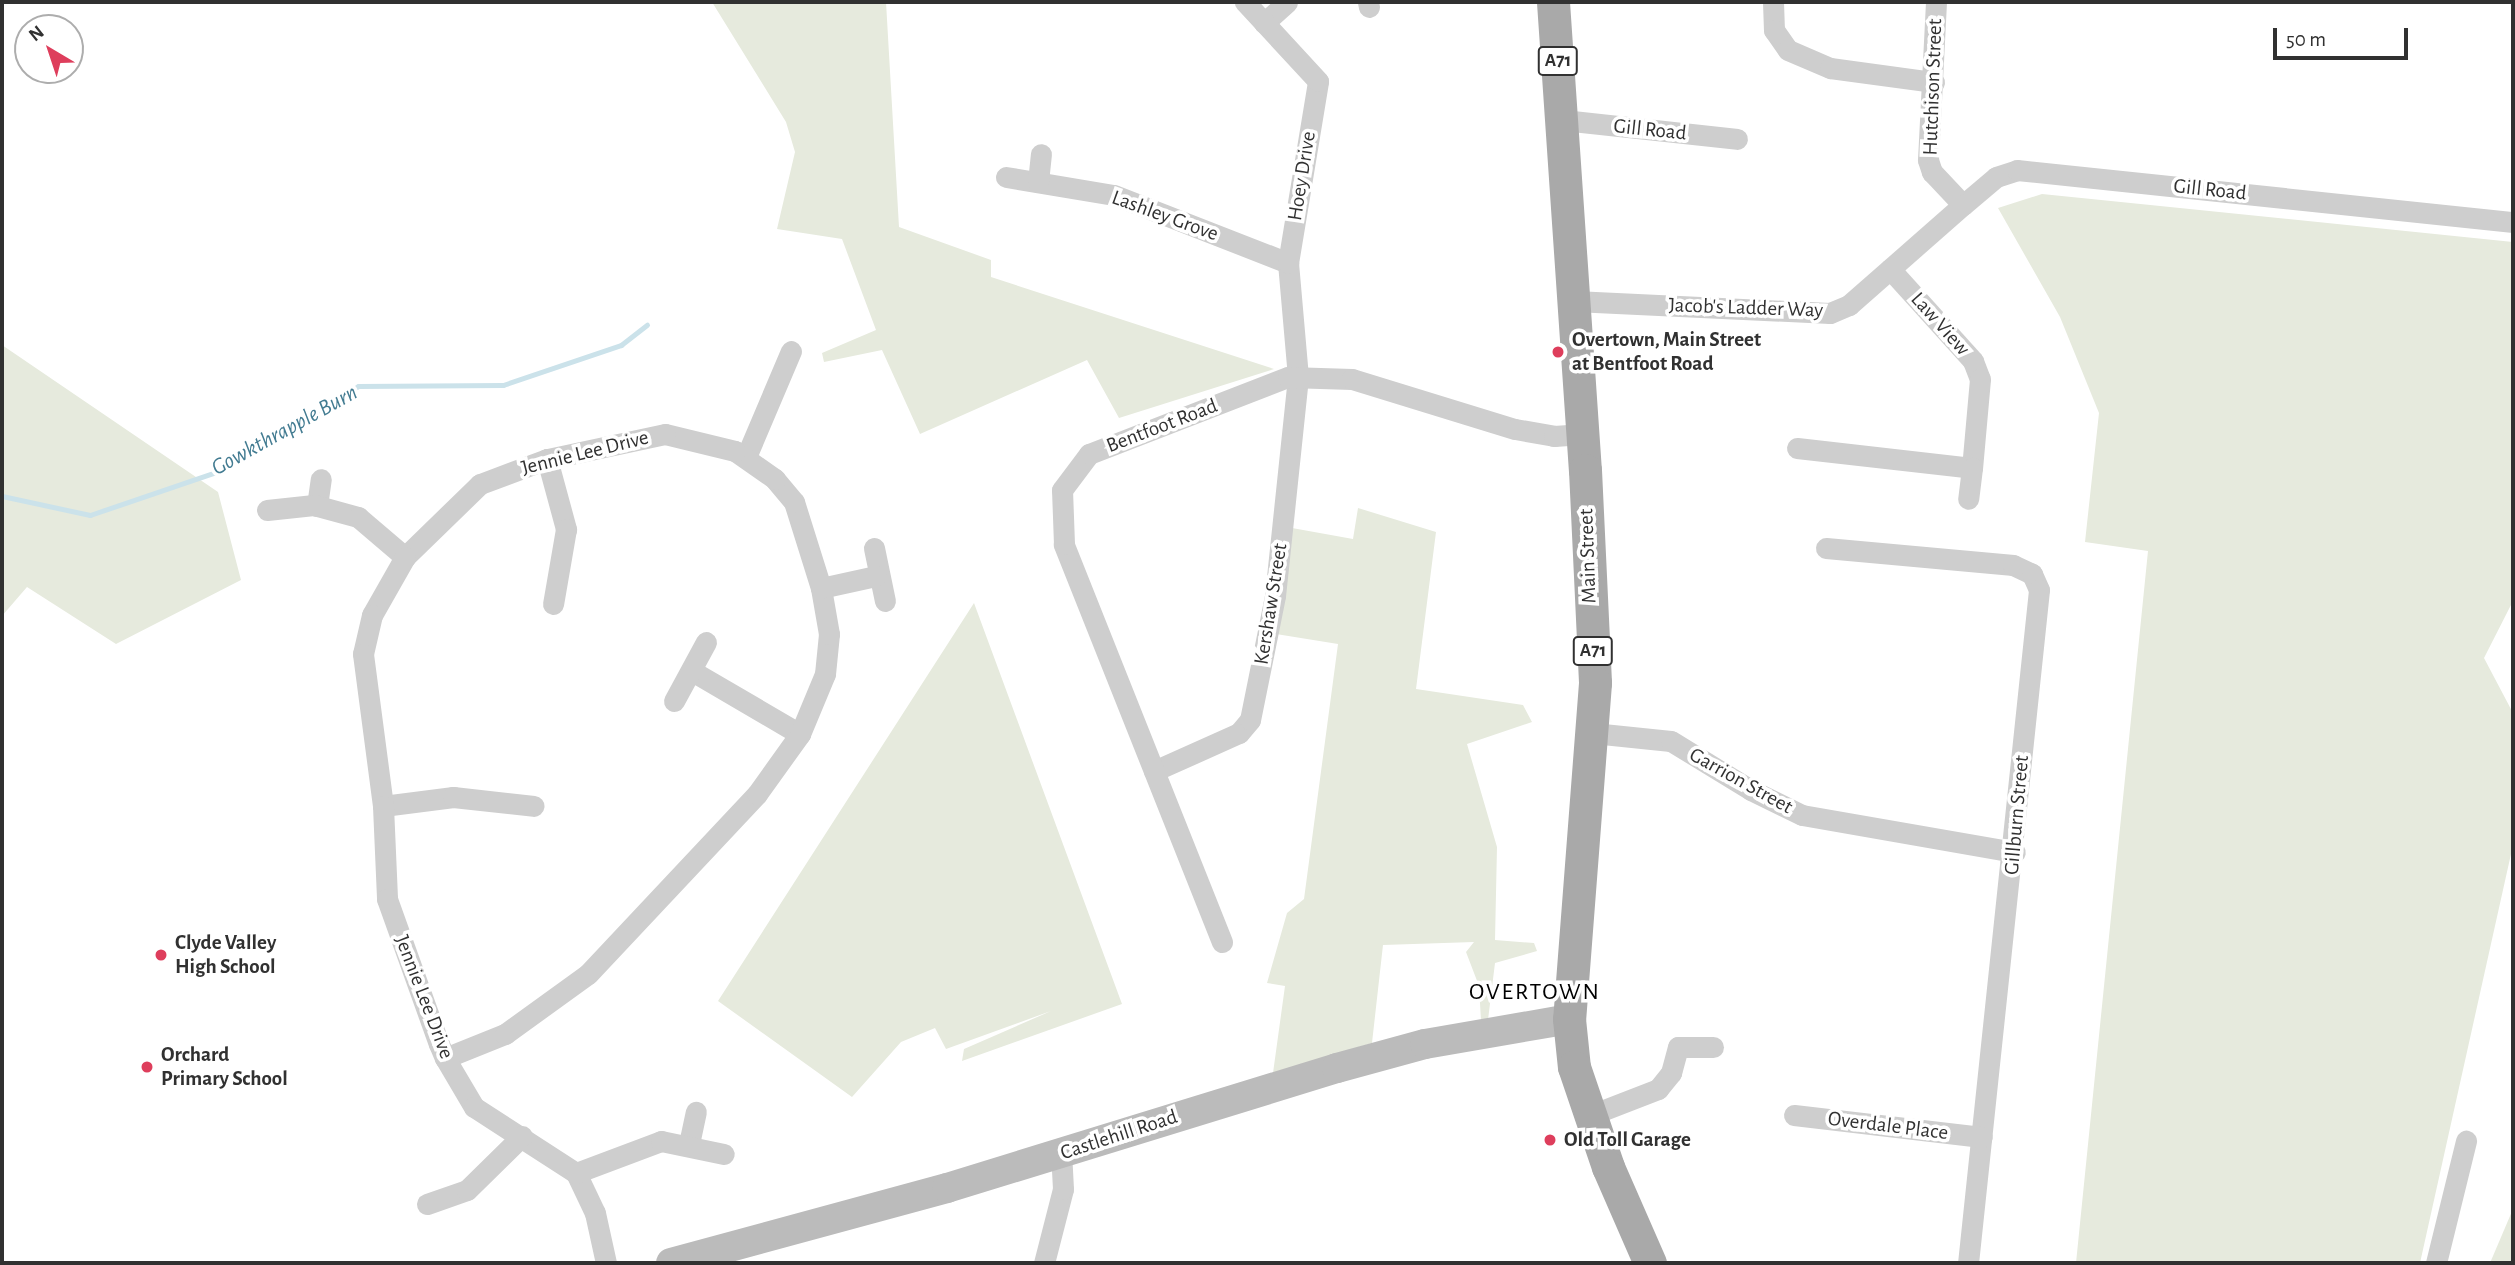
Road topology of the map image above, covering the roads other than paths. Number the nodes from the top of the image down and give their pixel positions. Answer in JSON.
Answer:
{"nodes":[{"id":1,"x":1245,"y":2,"type":"edge"},
{"id":2,"x":1287,"y":2,"type":"edge"},
{"id":3,"x":1553,"y":2,"type":"edge"},
{"id":4,"x":1773,"y":2,"type":"edge"},
{"id":5,"x":1936,"y":2,"type":"edge"},
{"id":6,"x":1264,"y":23,"type":"junction"},
{"id":7,"x":1934,"y":82,"type":"junction"},
{"id":8,"x":1563,"y":120,"type":"junction"},
{"id":9,"x":1737,"y":139,"type":"dead end"},
{"id":10,"x":1041,"y":154,"type":"dead end"},
{"id":11,"x":1006,"y":177,"type":"dead end"},
{"id":12,"x":1038,"y":182,"type":"junction"},
{"id":13,"x":1963,"y":205,"type":"junction"},
{"id":14,"x":2513,"y":222,"type":"edge"},
{"id":15,"x":1288,"y":263,"type":"junction"},
{"id":16,"x":1890,"y":269,"type":"junction"},
{"id":17,"x":1574,"y":301,"type":"junction"},
{"id":18,"x":791,"y":351,"type":"dead end"},
{"id":19,"x":1298,"y":377,"type":"junction"},
{"id":20,"x":1583,"y":434,"type":"junction"},
{"id":21,"x":1797,"y":448,"type":"dead end"},
{"id":22,"x":746,"y":457,"type":"junction"},
{"id":23,"x":547,"y":458,"type":"junction"},
{"id":24,"x":1972,"y":468,"type":"junction"},
{"id":25,"x":321,"y":478,"type":"dead end"},
{"id":26,"x":1968,"y":499,"type":"dead end"},
{"id":27,"x":317,"y":506,"type":"junction"},
{"id":28,"x":267,"y":510,"type":"dead end"},
{"id":29,"x":874,"y":548,"type":"dead end"},
{"id":30,"x":1826,"y":548,"type":"dead end"},
{"id":31,"x":405,"y":557,"type":"junction"},
{"id":32,"x":876,"y":576,"type":"junction"},
{"id":33,"x":821,"y":588,"type":"junction"},
{"id":34,"x":885,"y":601,"type":"dead end"},
{"id":35,"x":553,"y":604,"type":"dead end"},
{"id":36,"x":706,"y":642,"type":"dead end"},
{"id":37,"x":692,"y":671,"type":"junction"},
{"id":38,"x":674,"y":701,"type":"dead end"},
{"id":39,"x":1593,"y":733,"type":"junction"},
{"id":40,"x":800,"y":734,"type":"junction"},
{"id":41,"x":1154,"y":771,"type":"junction"},
{"id":42,"x":383,"y":806,"type":"junction"},
{"id":43,"x":534,"y":806,"type":"dead end"},
{"id":44,"x":2015,"y":852,"type":"junction"},
{"id":45,"x":1222,"y":942,"type":"dead end"},
{"id":46,"x":1569,"y":1019,"type":"junction"},
{"id":47,"x":1713,"y":1046,"type":"dead end"},
{"id":48,"x":445,"y":1058,"type":"junction"},
{"id":49,"x":696,"y":1112,"type":"dead end"},
{"id":50,"x":1591,"y":1115,"type":"junction"},
{"id":51,"x":1794,"y":1115,"type":"dead end"},
{"id":52,"x":522,"y":1136,"type":"junction"},
{"id":53,"x":1982,"y":1137,"type":"junction"},
{"id":54,"x":2466,"y":1141,"type":"dead end"},
{"id":55,"x":689,"y":1144,"type":"junction"},
{"id":56,"x":1061,"y":1153,"type":"junction"},
{"id":57,"x":724,"y":1154,"type":"dead end"},
{"id":58,"x":576,"y":1173,"type":"junction"},
{"id":59,"x":428,"y":1204,"type":"dead end"},
{"id":60,"x":703,"y":1260,"type":"edge"},
{"id":61,"x":606,"y":1263,"type":"edge"},
{"id":62,"x":671,"y":1263,"type":"edge"},
{"id":63,"x":1044,"y":1263,"type":"edge"},
{"id":64,"x":1650,"y":1263,"type":"edge"},
{"id":65,"x":1968,"y":1263,"type":"edge"},
{"id":66,"x":2436,"y":1263,"type":"edge"}],
"edges":[{"from":1,"to":6,"type":"street","name":"Hoey Drive"},
{"from":2,"to":6,"type":"street"},
{"from":3,"to":8,"type":"main road","name":"Main Street","number":"A71"},
{"from":4,"to":7,"type":"street"},
{"from":5,"to":7,"type":"street","name":"Hutchison Street"},
{"from":6,"to":15,"type":"street","name":"Hoey Drive"},
{"from":7,"to":13,"type":"street","name":"Hutchison Street"},
{"from":8,"to":9,"type":"street","name":"Gill Road"},
{"from":8,"to":17,"type":"main road","name":"Main Street","number":"A71"},
{"from":10,"to":12,"type":"street"},
{"from":11,"to":12,"type":"street","name":"Lashley Grove"},
{"from":12,"to":15,"type":"street","name":"Lashley Grove"},
{"from":13,"to":14,"type":"street","name":"Gill Road"},
{"from":13,"to":16,"type":"street","name":"Jacob's Ladder Way"},
{"from":15,"to":19,"type":"street","name":"Hoey Drive"},
{"from":16,"to":17,"type":"street","name":"Jacob's Ladder Way"},
{"from":16,"to":24,"type":"street","name":"Law View"},
{"from":17,"to":20,"type":"main road","name":"Main Street","number":"A71"},
{"from":18,"to":22,"type":"street"},
{"from":19,"to":20,"type":"street","name":"Bentfoot Road"},
{"from":19,"to":41,"type":"street","name":"Kershaw Street"},
{"from":19,"to":41,"type":"street","name":"Bentfoot Road"},
{"from":20,"to":39,"type":"main road","name":"Main Street","number":"A71"},
{"from":21,"to":24,"type":"street"},
{"from":22,"to":23,"type":"street","name":"Jennie Lee Drive"},
{"from":22,"to":33,"type":"street","name":"Jennie Lee Drive"},
{"from":23,"to":31,"type":"street","name":"Jennie Lee Drive"},
{"from":23,"to":35,"type":"street"},
{"from":24,"to":26,"type":"street","name":"Law View"},
{"from":25,"to":27,"type":"street"},
{"from":27,"to":28,"type":"street"},
{"from":27,"to":31,"type":"street"},
{"from":29,"to":32,"type":"street"},
{"from":30,"to":44,"type":"street","name":"Gillburn Street"},
{"from":31,"to":42,"type":"street","name":"Jennie Lee Drive"},
{"from":32,"to":33,"type":"street"},
{"from":32,"to":34,"type":"street"},
{"from":33,"to":40,"type":"street","name":"Jennie Lee Drive"},
{"from":36,"to":37,"type":"street"},
{"from":37,"to":38,"type":"street"},
{"from":37,"to":40,"type":"street"},
{"from":39,"to":44,"type":"street","name":"Garrion Street"},
{"from":39,"to":46,"type":"main road","name":"Main Street","number":"A71"},
{"from":40,"to":48,"type":"street","name":"Jennie Lee Drive"},
{"from":41,"to":45,"type":"street","name":"Bentfoot Road"},
{"from":42,"to":43,"type":"street"},
{"from":42,"to":48,"type":"street","name":"Jennie Lee Drive"},
{"from":44,"to":53,"type":"street","name":"Gillburn Street"},
{"from":46,"to":50,"type":"main road","name":"Main Street","number":"A71"},
{"from":46,"to":56,"type":"main road","name":"Castlehill Road"},
{"from":47,"to":50,"type":"street"},
{"from":48,"to":52,"type":"street","name":"Jennie Lee Drive"},
{"from":49,"to":55,"type":"street"},
{"from":50,"to":64,"type":"main road","name":"Main Street","number":"A71"},
{"from":51,"to":53,"type":"street","name":"Overdale Place"},
{"from":52,"to":58,"type":"street","name":"Jennie Lee Drive"},
{"from":52,"to":59,"type":"street"},
{"from":53,"to":65,"type":"street","name":"Gillburn Street"},
{"from":54,"to":66,"type":"street"},
{"from":55,"to":57,"type":"street"},
{"from":55,"to":58,"type":"street"},
{"from":56,"to":60,"type":"main road","name":"Castlehill Road"},
{"from":56,"to":63,"type":"street"},
{"from":58,"to":61,"type":"street","name":"Jennie Lee Drive"},
{"from":60,"to":62,"type":"main road","name":"Castlehill Road"}]}
